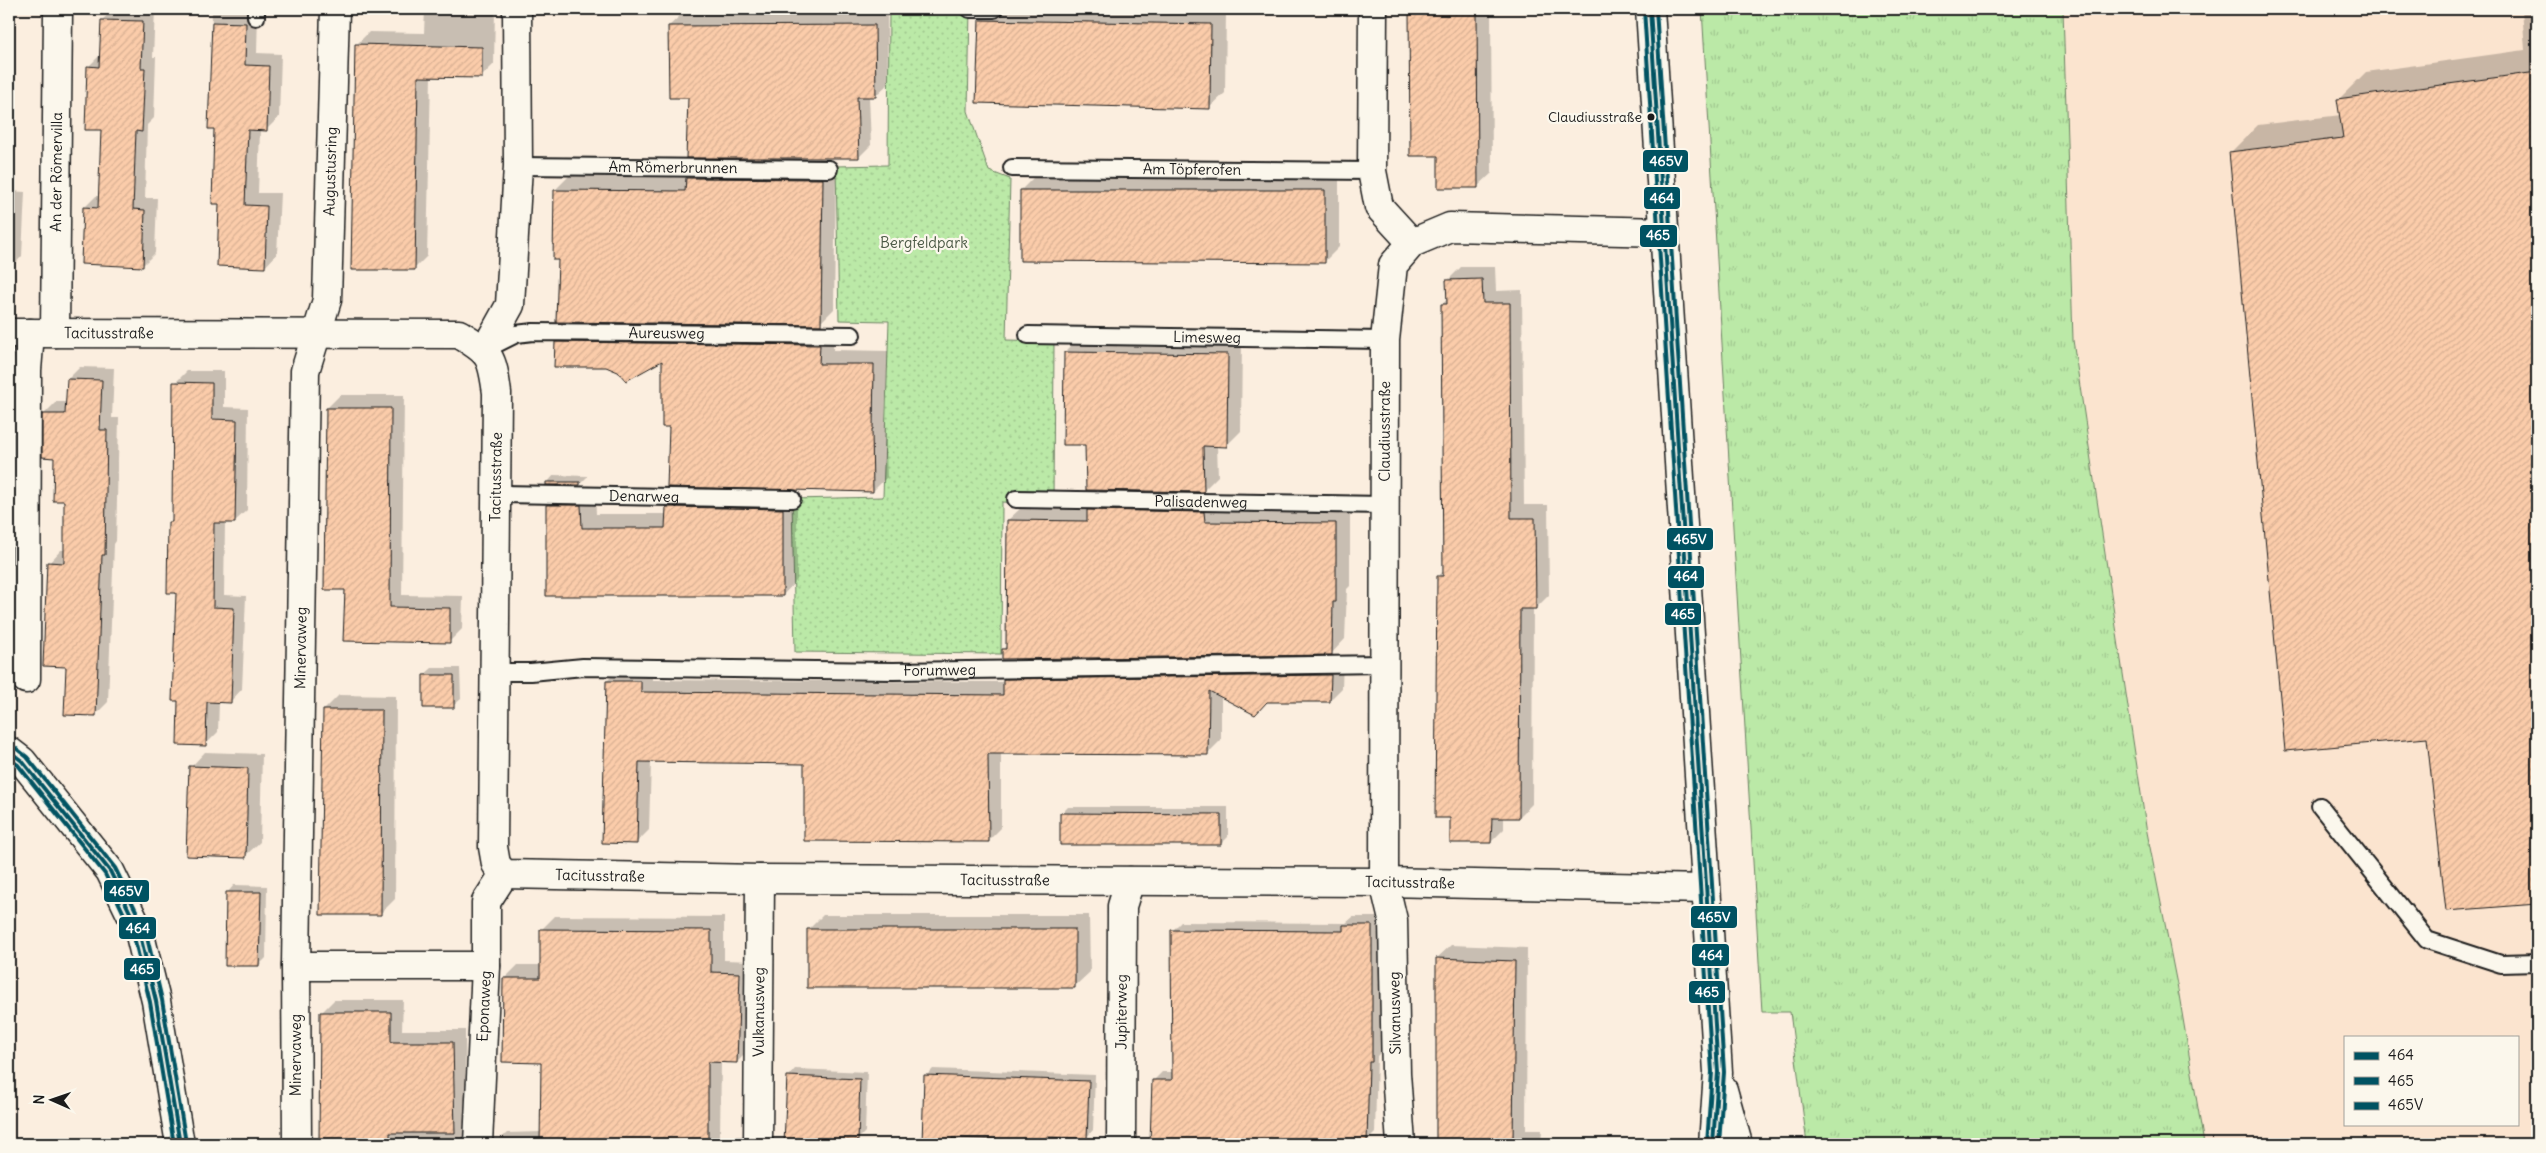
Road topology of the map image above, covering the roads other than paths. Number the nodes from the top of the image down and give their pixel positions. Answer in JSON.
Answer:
{"nodes":[{"id":1,"x":335,"y":9,"type":"edge"},
{"id":2,"x":517,"y":9,"type":"edge"},
{"id":3,"x":970,"y":9,"type":"edge"},
{"id":4,"x":994,"y":9,"type":"edge"},
{"id":5,"x":1373,"y":9,"type":"edge"},
{"id":6,"x":1650,"y":9,"type":"edge"},
{"id":7,"x":58,"y":11,"type":"dead end"},
{"id":8,"x":518,"y":166,"type":"junction"},
{"id":9,"x":1012,"y":168,"type":"dead end"},
{"id":10,"x":829,"y":169,"type":"dead end"},
{"id":11,"x":1372,"y":171,"type":"junction"},
{"id":12,"x":1664,"y":232,"type":"junction"},
{"id":13,"x":1412,"y":243,"type":"junction"},
{"id":14,"x":316,"y":332,"type":"junction"},
{"id":15,"x":32,"y":333,"type":"edge"},
{"id":16,"x":852,"y":335,"type":"dead end"},
{"id":17,"x":1028,"y":335,"type":"dead end"},
{"id":18,"x":1386,"y":340,"type":"junction"},
{"id":19,"x":485,"y":350,"type":"junction"},
{"id":20,"x":495,"y":494,"type":"junction"},
{"id":21,"x":792,"y":499,"type":"dead end"},
{"id":22,"x":1016,"y":499,"type":"dead end"},
{"id":23,"x":1385,"y":505,"type":"junction"},
{"id":24,"x":1384,"y":664,"type":"junction"},
{"id":25,"x":495,"y":672,"type":"junction"},
{"id":26,"x":26,"y":679,"type":"dead end"},
{"id":27,"x":9,"y":750,"type":"edge"},
{"id":28,"x":2320,"y":806,"type":"dead end"},
{"id":29,"x":504,"y":874,"type":"junction"},
{"id":30,"x":760,"y":879,"type":"junction"},
{"id":31,"x":1130,"y":881,"type":"junction"},
{"id":32,"x":1384,"y":882,"type":"junction"},
{"id":33,"x":1705,"y":889,"type":"junction"},
{"id":34,"x":2537,"y":963,"type":"edge"},
{"id":35,"x":296,"y":966,"type":"junction"},
{"id":36,"x":486,"y":966,"type":"junction"},
{"id":37,"x":1718,"y":1072,"type":"junction"},
{"id":38,"x":180,"y":1144,"type":"edge"},
{"id":39,"x":296,"y":1144,"type":"edge"},
{"id":40,"x":478,"y":1144,"type":"edge"},
{"id":41,"x":758,"y":1144,"type":"edge"},
{"id":42,"x":1121,"y":1144,"type":"edge"},
{"id":43,"x":1401,"y":1144,"type":"edge"},
{"id":44,"x":1713,"y":1144,"type":"edge"},
{"id":45,"x":1738,"y":1144,"type":"edge"}],
"edges":[{"from":1,"to":14,"type":"street","name":"Augustusring"},
{"from":2,"to":8,"type":"street"},
{"from":3,"to":4,"type":"lane"},
{"from":5,"to":11,"type":"street"},
{"from":6,"to":12,"type":"street"},
{"from":7,"to":15,"type":"street","name":"An der Römervilla"},
{"from":8,"to":10,"type":"lane","name":"Am Römerbrunnen"},
{"from":8,"to":19,"type":"street"},
{"from":9,"to":11,"type":"lane","name":"Am Töpferofen"},
{"from":11,"to":13,"type":"street"},
{"from":12,"to":13,"type":"street","name":"Claudiusstraße"},
{"from":12,"to":33,"type":"street"},
{"from":13,"to":18,"type":"street","name":"Claudiusstraße"},
{"from":14,"to":15,"type":"street","name":"Tacitusstraße"},
{"from":14,"to":19,"type":"street","name":"Tacitusstraße"},
{"from":14,"to":35,"type":"street","name":"Minervaweg"},
{"from":15,"to":26,"type":"street","name":"An der Römervilla"},
{"from":16,"to":19,"type":"lane","name":"Aureusweg"},
{"from":17,"to":18,"type":"lane","name":"Limesweg"},
{"from":18,"to":23,"type":"street","name":"Claudiusstraße"},
{"from":19,"to":20,"type":"street","name":"Tacitusstraße"},
{"from":20,"to":21,"type":"lane","name":"Denarweg"},
{"from":20,"to":25,"type":"street","name":"Tacitusstraße"},
{"from":22,"to":23,"type":"lane","name":"Palisadenweg"},
{"from":23,"to":24,"type":"street","name":"Claudiusstraße"},
{"from":24,"to":25,"type":"lane","name":"Forumweg"},
{"from":24,"to":32,"type":"street","name":"Claudiusstraße"},
{"from":25,"to":29,"type":"street","name":"Tacitusstraße"},
{"from":27,"to":38,"type":"street"},
{"from":28,"to":34,"type":"lane"},
{"from":29,"to":30,"type":"street","name":"Tacitusstraße"},
{"from":29,"to":36,"type":"street","name":"Eponaweg"},
{"from":30,"to":31,"type":"street","name":"Tacitusstraße"},
{"from":30,"to":41,"type":"street","name":"Vulkanusweg"},
{"from":31,"to":32,"type":"street","name":"Tacitusstraße"},
{"from":31,"to":42,"type":"street","name":"Jupiterweg"},
{"from":32,"to":33,"type":"street","name":"Tacitusstraße"},
{"from":32,"to":43,"type":"street","name":"Silvanusweg"},
{"from":33,"to":37,"type":"street"},
{"from":35,"to":36,"type":"street"},
{"from":35,"to":39,"type":"street","name":"Minervaweg"},
{"from":36,"to":40,"type":"street","name":"Eponaweg"},
{"from":37,"to":44,"type":"street"},
{"from":37,"to":45,"type":"street"}]}
